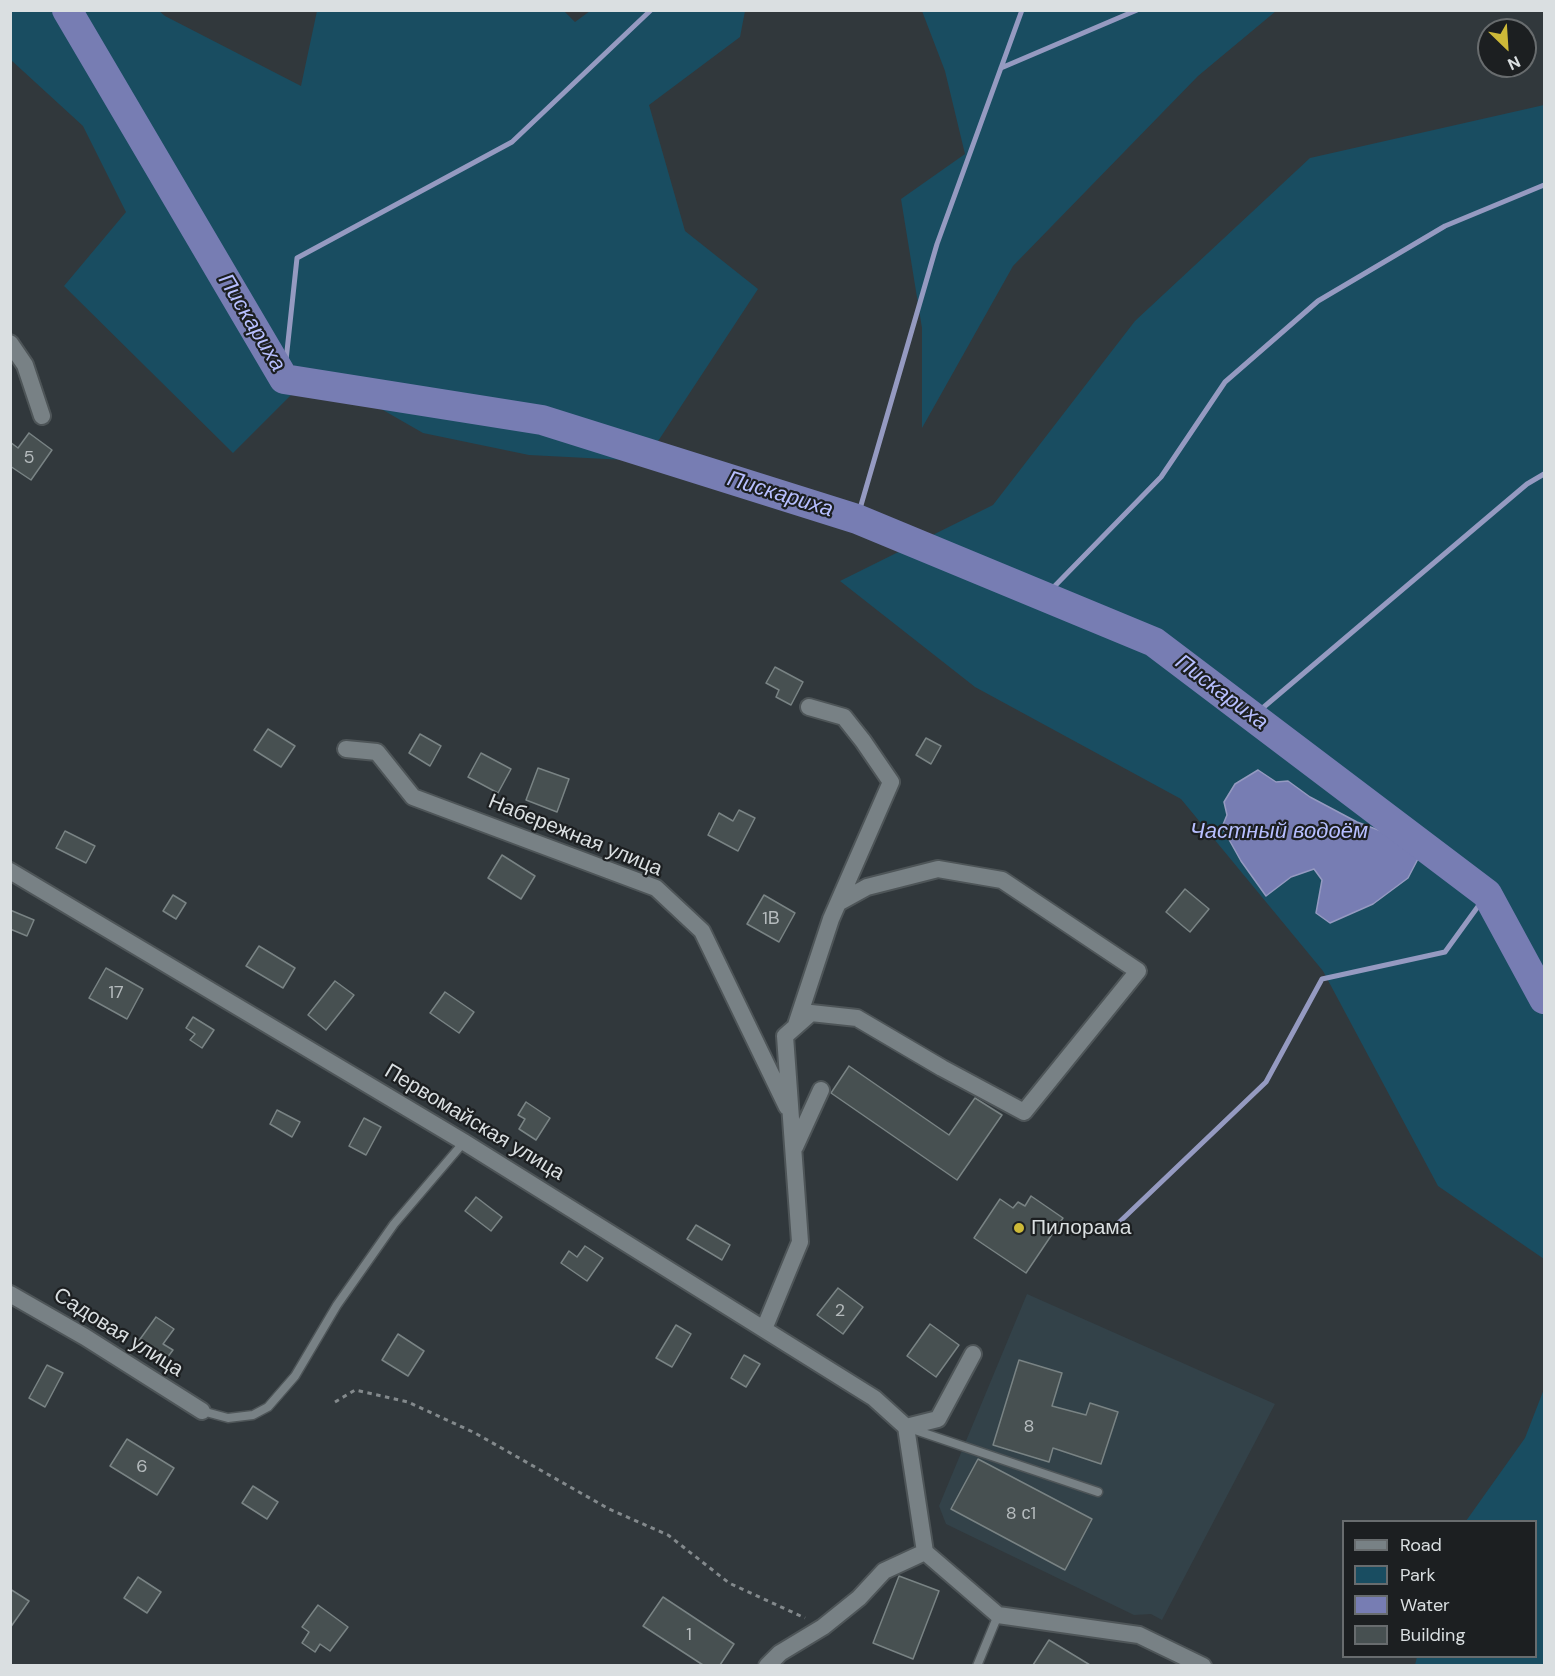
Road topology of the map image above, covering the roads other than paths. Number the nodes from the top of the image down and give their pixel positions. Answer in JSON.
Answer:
{"nodes":[{"id":1,"x":10,"y":343,"type":"edge"},
{"id":2,"x":42,"y":416,"type":"dead end"},
{"id":3,"x":809,"y":707,"type":"dead end"},
{"id":4,"x":346,"y":749,"type":"dead end"},
{"id":5,"x":10,"y":871,"type":"edge"},
{"id":6,"x":838,"y":903,"type":"junction"},
{"id":7,"x":796,"y":1026,"type":"junction"},
{"id":8,"x":821,"y":1090,"type":"dead end"},
{"id":9,"x":791,"y":1116,"type":"junction"},
{"id":10,"x":464,"y":1142,"type":"junction"},
{"id":11,"x":794,"y":1150,"type":"junction"},
{"id":12,"x":10,"y":1294,"type":"edge"},
{"id":13,"x":764,"y":1329,"type":"junction"},
{"id":14,"x":973,"y":1354,"type":"dead end"},
{"id":15,"x":202,"y":1411,"type":"joint"},
{"id":16,"x":906,"y":1427,"type":"junction"},
{"id":17,"x":1098,"y":1492,"type":"dead end"},
{"id":18,"x":925,"y":1552,"type":"junction"},
{"id":19,"x":998,"y":1615,"type":"junction"},
{"id":20,"x":767,"y":1665,"type":"edge"},
{"id":21,"x":977,"y":1665,"type":"edge"},
{"id":22,"x":1203,"y":1665,"type":"edge"}],
"edges":[{"from":1,"to":2,"type":"street"},
{"from":3,"to":6,"type":"street"},
{"from":4,"to":9,"type":"street","name":"Набережная улица"},
{"from":5,"to":10,"type":"street","name":"Первомайская улица"},
{"from":6,"to":7,"type":"street"},
{"from":6,"to":7,"type":"street"},
{"from":7,"to":9,"type":"street"},
{"from":8,"to":11,"type":"street"},
{"from":9,"to":11,"type":"street"},
{"from":10,"to":13,"type":"street","name":"Первомайская улица"},
{"from":10,"to":15,"type":"lane"},
{"from":11,"to":13,"type":"street"},
{"from":12,"to":15,"type":"street","name":"Садовая улица"},
{"from":13,"to":16,"type":"street","name":"Первомайская улица"},
{"from":14,"to":16,"type":"street"},
{"from":16,"to":17,"type":"lane"},
{"from":16,"to":18,"type":"street"},
{"from":18,"to":19,"type":"street"},
{"from":18,"to":20,"type":"street"},
{"from":19,"to":21,"type":"lane"},
{"from":19,"to":22,"type":"street"}]}
